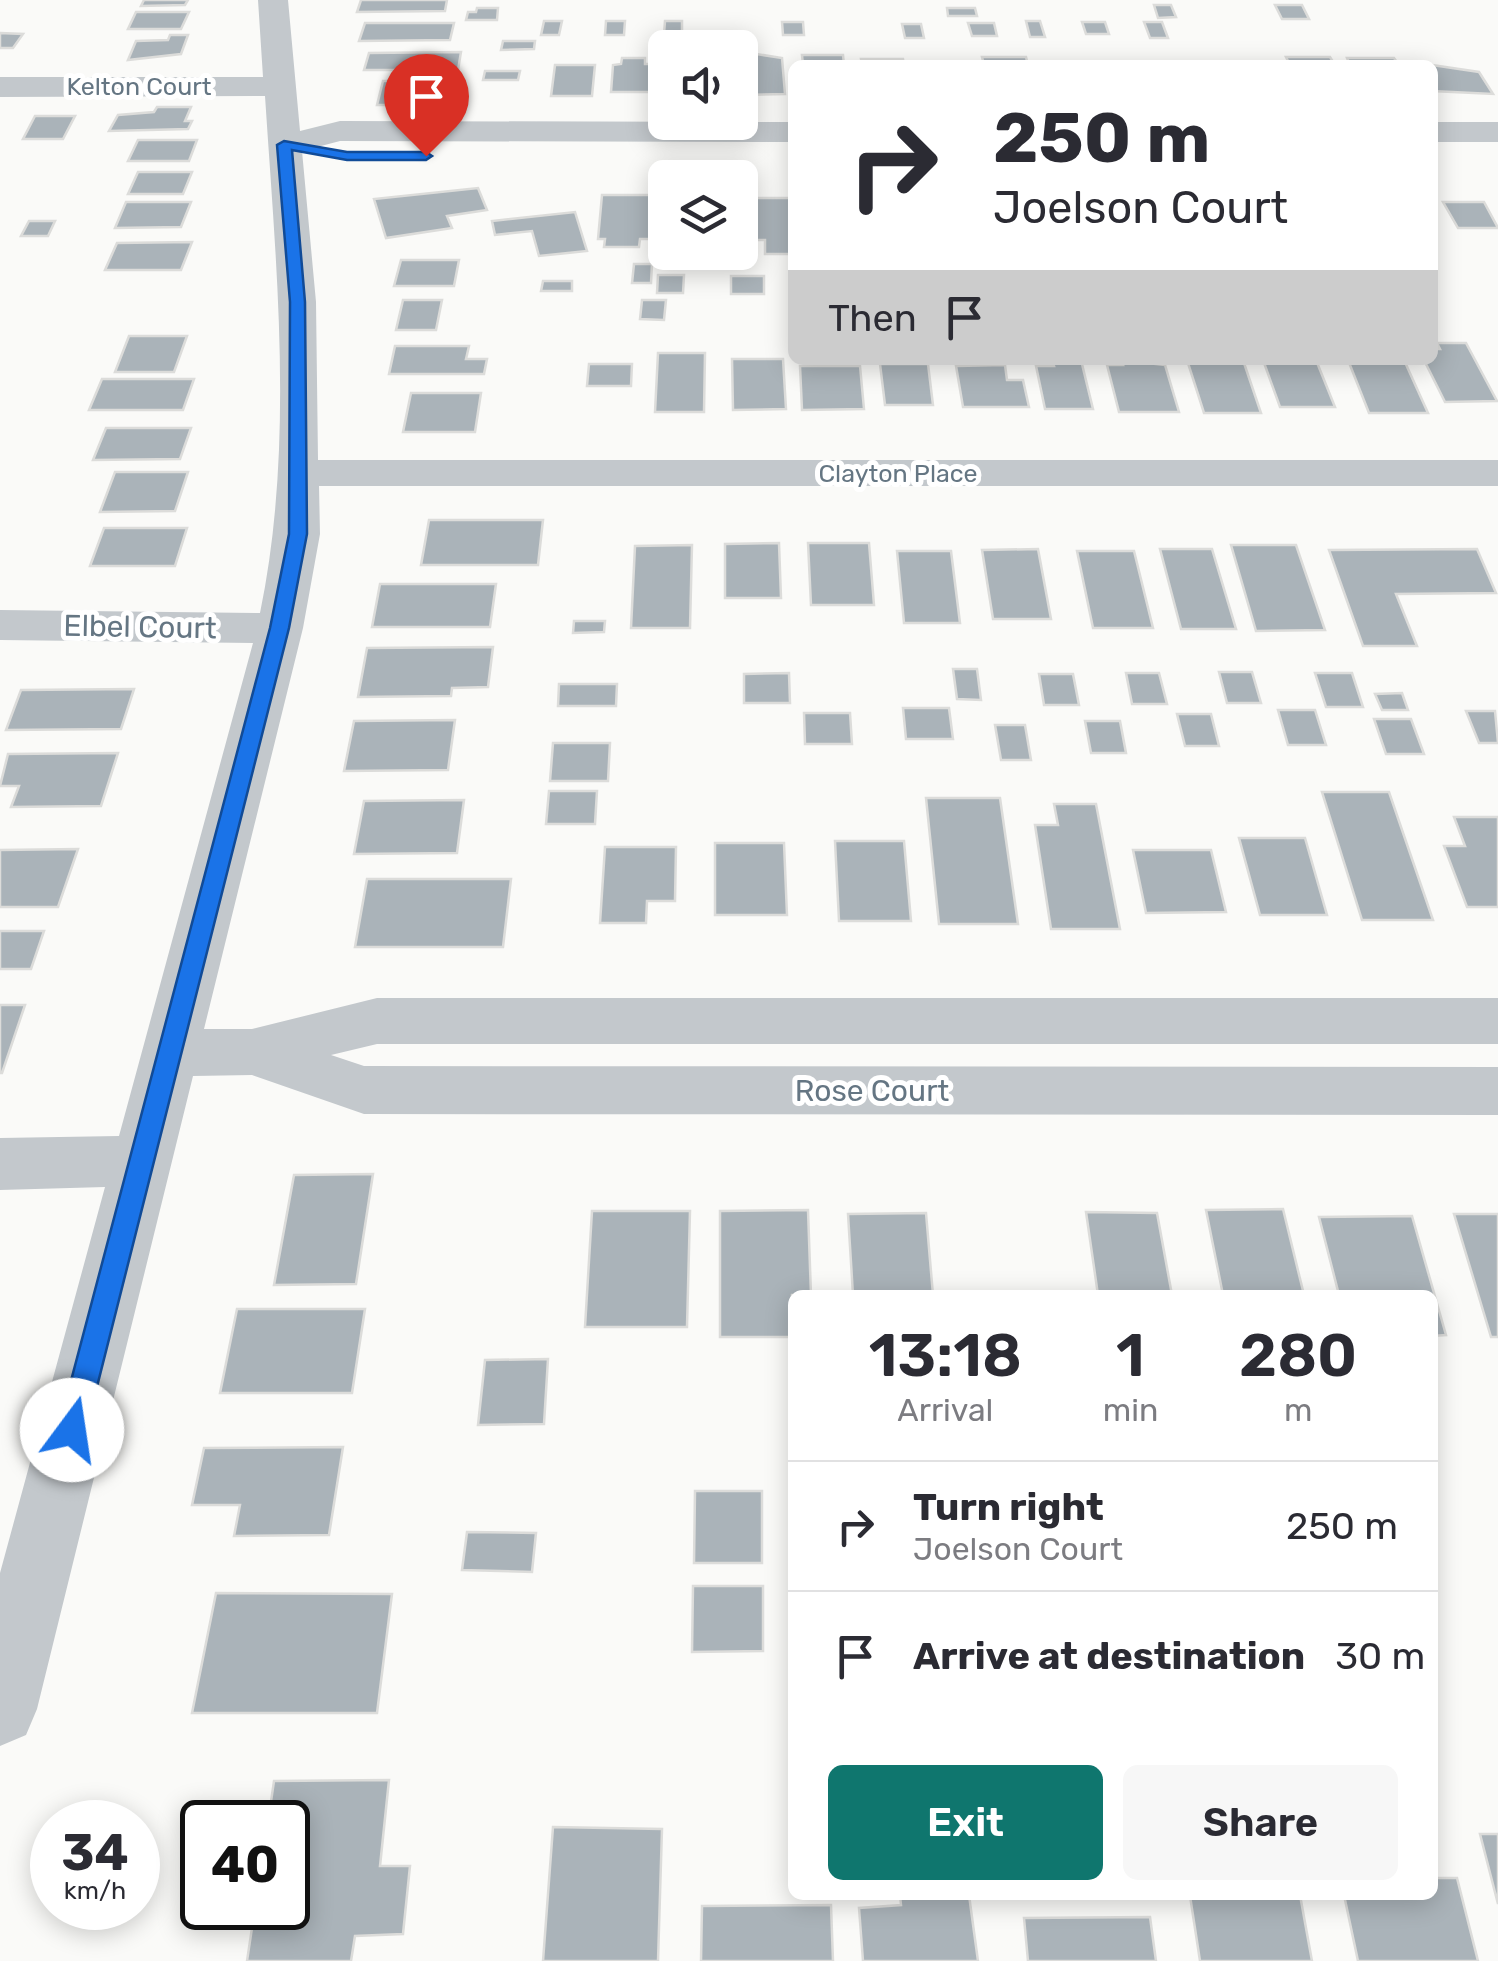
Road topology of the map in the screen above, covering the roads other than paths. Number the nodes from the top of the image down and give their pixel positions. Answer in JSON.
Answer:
{"nodes":[{"id":1,"x":272,"y":0,"type":"edge"},
{"id":2,"x":279,"y":86,"type":"junction"},
{"id":3,"x":0,"y":87,"type":"edge"},
{"id":4,"x":1438,"y":132,"type":"edge"},
{"id":5,"x":1498,"y":132,"type":"edge"},
{"id":6,"x":788,"y":133,"type":"edge"},
{"id":7,"x":701,"y":144,"type":"junction"},
{"id":8,"x":284,"y":145,"type":"junction"},
{"id":9,"x":788,"y":155,"type":"edge"},
{"id":10,"x":1438,"y":156,"type":"edge"},
{"id":11,"x":1498,"y":156,"type":"edge"},
{"id":12,"x":299,"y":473,"type":"junction"},
{"id":13,"x":1498,"y":474,"type":"edge"},
{"id":14,"x":0,"y":625,"type":"edge"},
{"id":15,"x":280,"y":628,"type":"junction"},
{"id":16,"x":1498,"y":1021,"type":"edge"},
{"id":17,"x":170,"y":1052,"type":"junction"},
{"id":18,"x":252,"y":1052,"type":"junction"},
{"id":19,"x":1498,"y":1091,"type":"edge"},
{"id":20,"x":142,"y":1161,"type":"junction"},
{"id":21,"x":0,"y":1164,"type":"edge"},
{"id":22,"x":0,"y":1710,"type":"edge"}],
"edges":[{"from":1,"to":2,"type":"street"},
{"from":2,"to":3,"type":"street","name":"Kelton Court"},
{"from":2,"to":8,"type":"street"},
{"from":4,"to":5,"type":"street"},
{"from":6,"to":7,"type":"street"},
{"from":7,"to":8,"type":"street"},
{"from":7,"to":9,"type":"street"},
{"from":8,"to":12,"type":"street"},
{"from":10,"to":11,"type":"street"},
{"from":12,"to":13,"type":"street","name":"Clayton Place"},
{"from":12,"to":15,"type":"street"},
{"from":14,"to":15,"type":"street","name":"Elbel Court"},
{"from":15,"to":17,"type":"street"},
{"from":16,"to":18,"type":"street","name":"Rose Court"},
{"from":17,"to":18,"type":"street","name":"Rose Court"},
{"from":17,"to":20,"type":"street"},
{"from":18,"to":19,"type":"street","name":"Rose Court"},
{"from":20,"to":21,"type":"street"},
{"from":20,"to":22,"type":"street"}]}
